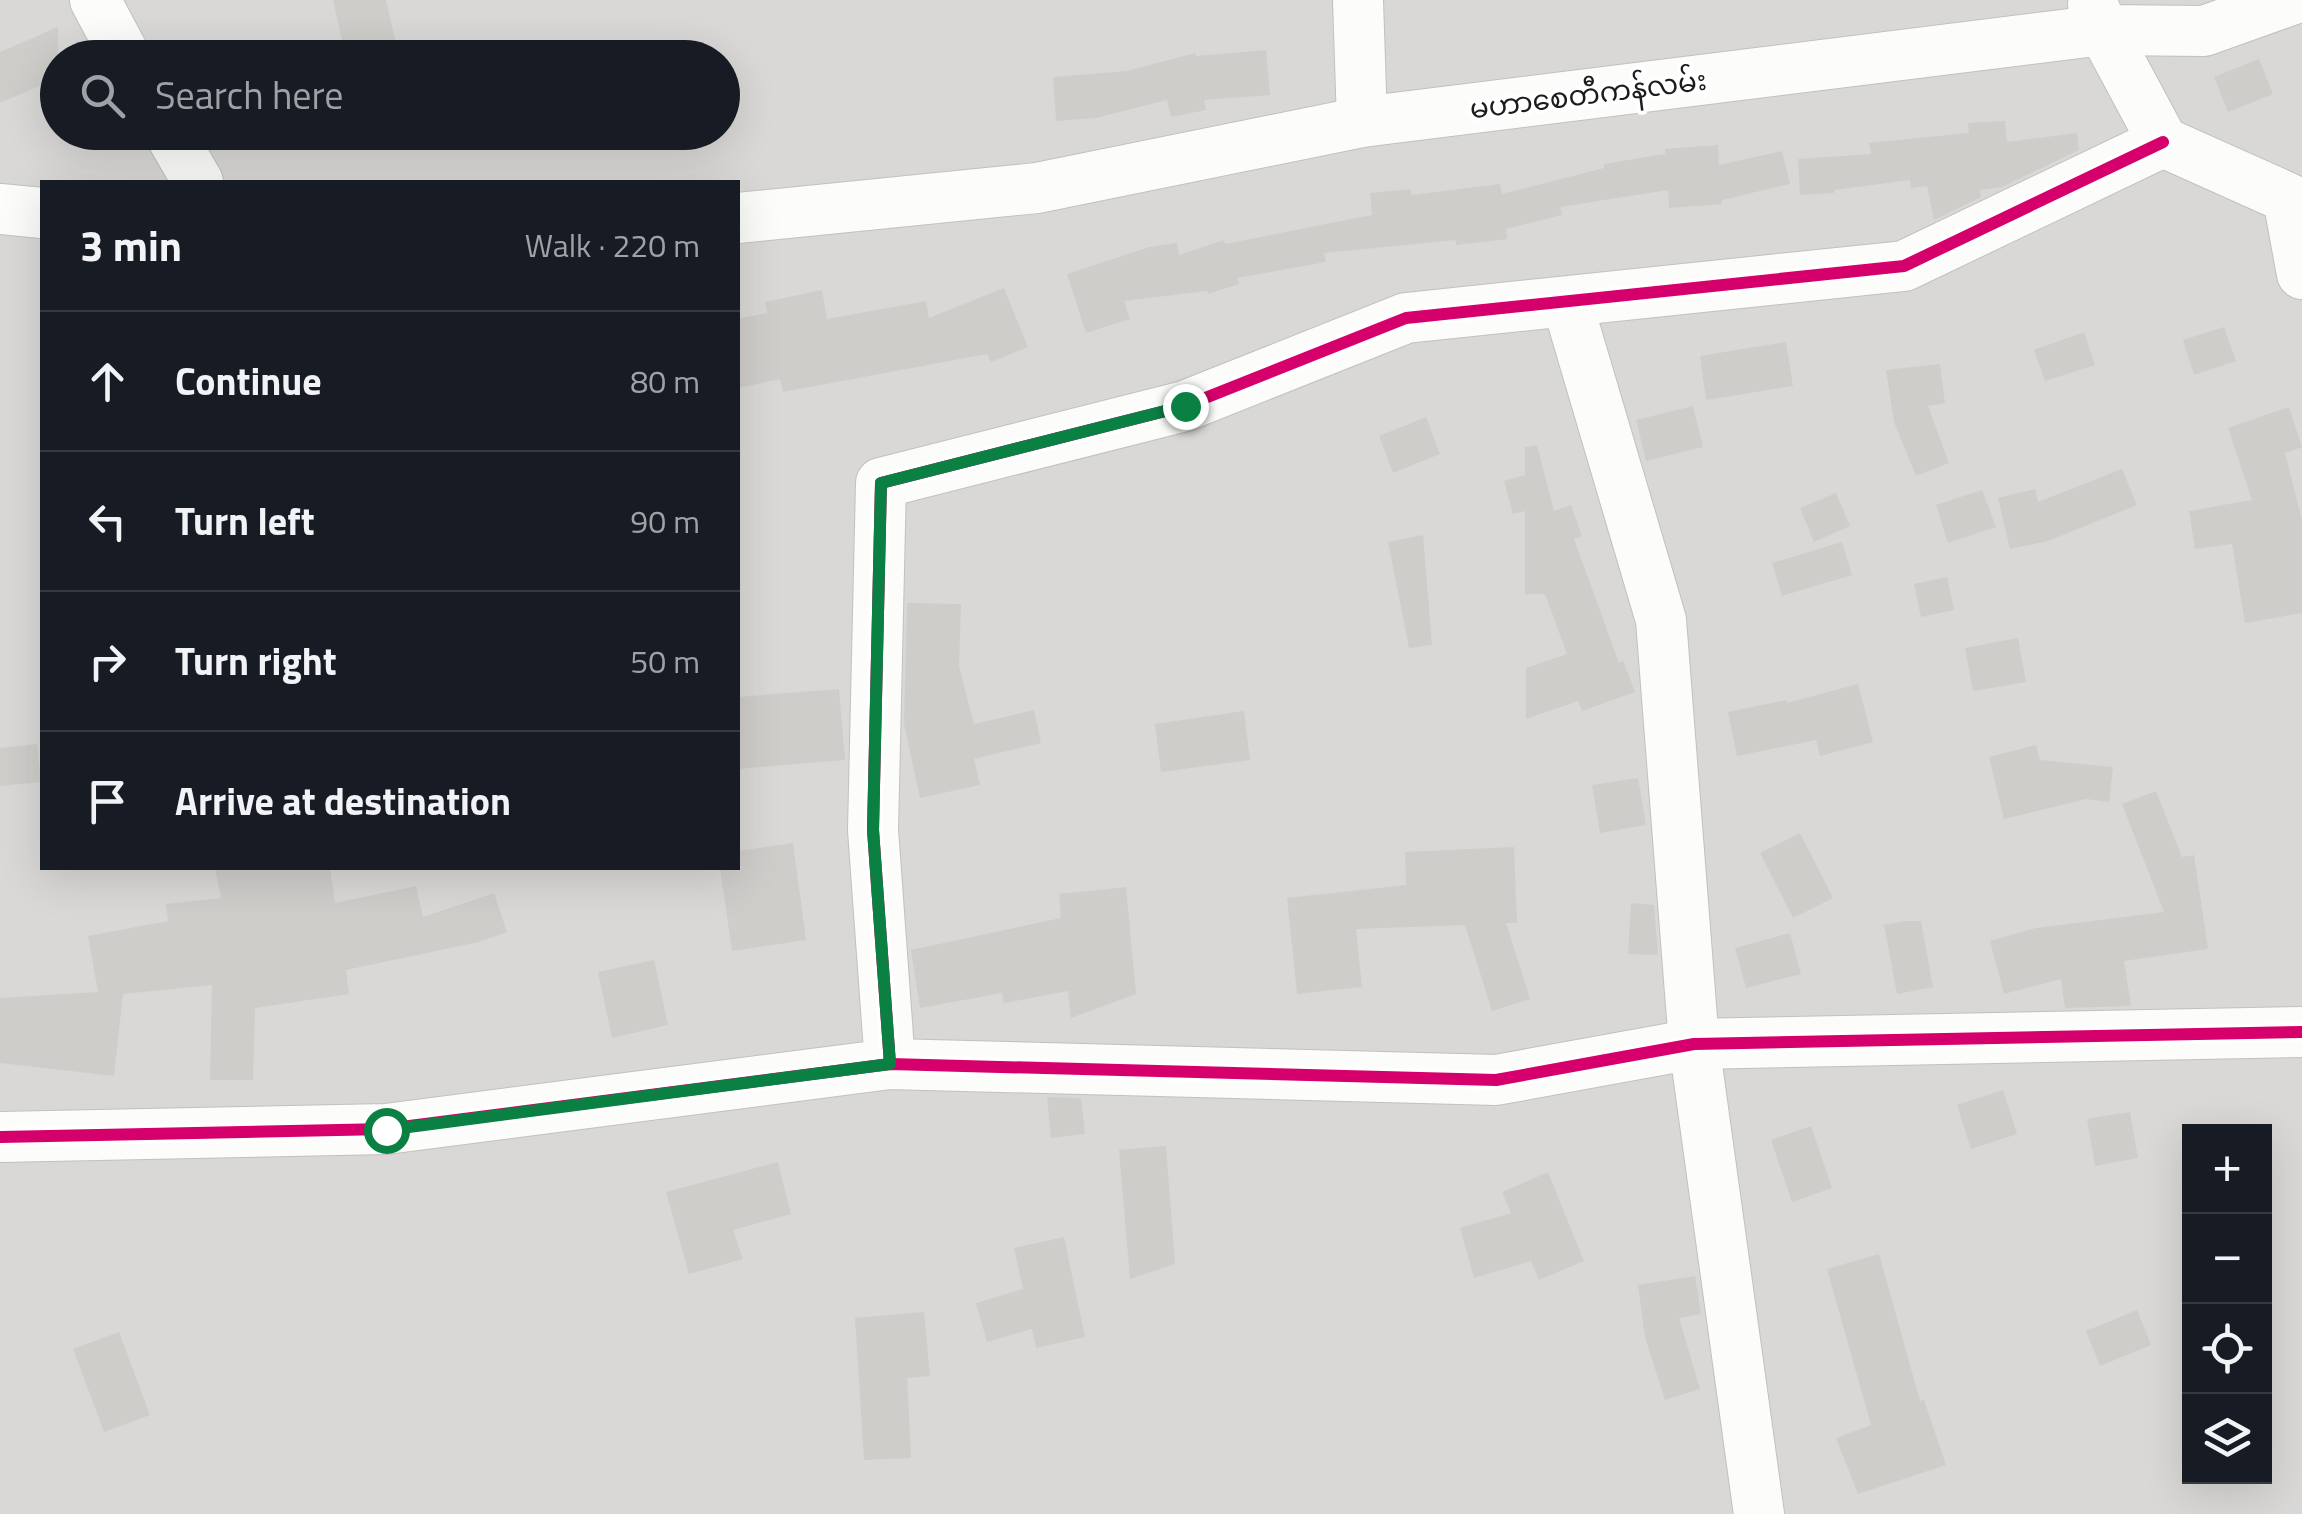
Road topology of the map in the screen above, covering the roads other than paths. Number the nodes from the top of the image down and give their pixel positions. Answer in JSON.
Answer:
{"nodes":[{"id":1,"x":95,"y":0,"type":"edge"},
{"id":2,"x":1358,"y":0,"type":"edge"},
{"id":3,"x":2291,"y":0,"type":"edge"},
{"id":4,"x":2097,"y":15,"type":"edge"},
{"id":5,"x":116,"y":40,"type":"edge"},
{"id":6,"x":1362,"y":122,"type":"junction"},
{"id":7,"x":2163,"y":142,"type":"junction"},
{"id":8,"x":179,"y":150,"type":"edge"},
{"id":9,"x":197,"y":180,"type":"edge"},
{"id":10,"x":0,"y":209,"type":"edge"},
{"id":11,"x":40,"y":213,"type":"edge"},
{"id":12,"x":740,"y":218,"type":"edge"},
{"id":13,"x":2302,"y":274,"type":"edge"},
{"id":14,"x":1567,"y":302,"type":"junction"},
{"id":15,"x":2302,"y":1032,"type":"edge"},
{"id":16,"x":1694,"y":1044,"type":"junction"},
{"id":17,"x":890,"y":1064,"type":"junction"},
{"id":18,"x":0,"y":1137,"type":"edge"},
{"id":19,"x":1759,"y":1514,"type":"edge"}],
"edges":[{"from":1,"to":5,"type":"street"},
{"from":2,"to":6,"type":"street"},
{"from":3,"to":4,"type":"street","name":"မဟာစေတီကန်လမ်း"},
{"from":4,"to":6,"type":"street","name":"မဟာစေတီကန်လမ်း"},
{"from":4,"to":7,"type":"street"},
{"from":6,"to":12,"type":"street","name":"မဟာစေတီကန်လမ်း"},
{"from":7,"to":13,"type":"street"},
{"from":7,"to":14,"type":"street"},
{"from":8,"to":9,"type":"street"},
{"from":10,"to":11,"type":"street"},
{"from":14,"to":16,"type":"street"},
{"from":14,"to":17,"type":"street"},
{"from":15,"to":16,"type":"street"},
{"from":16,"to":17,"type":"street"},
{"from":16,"to":19,"type":"street"},
{"from":17,"to":18,"type":"street"}]}
